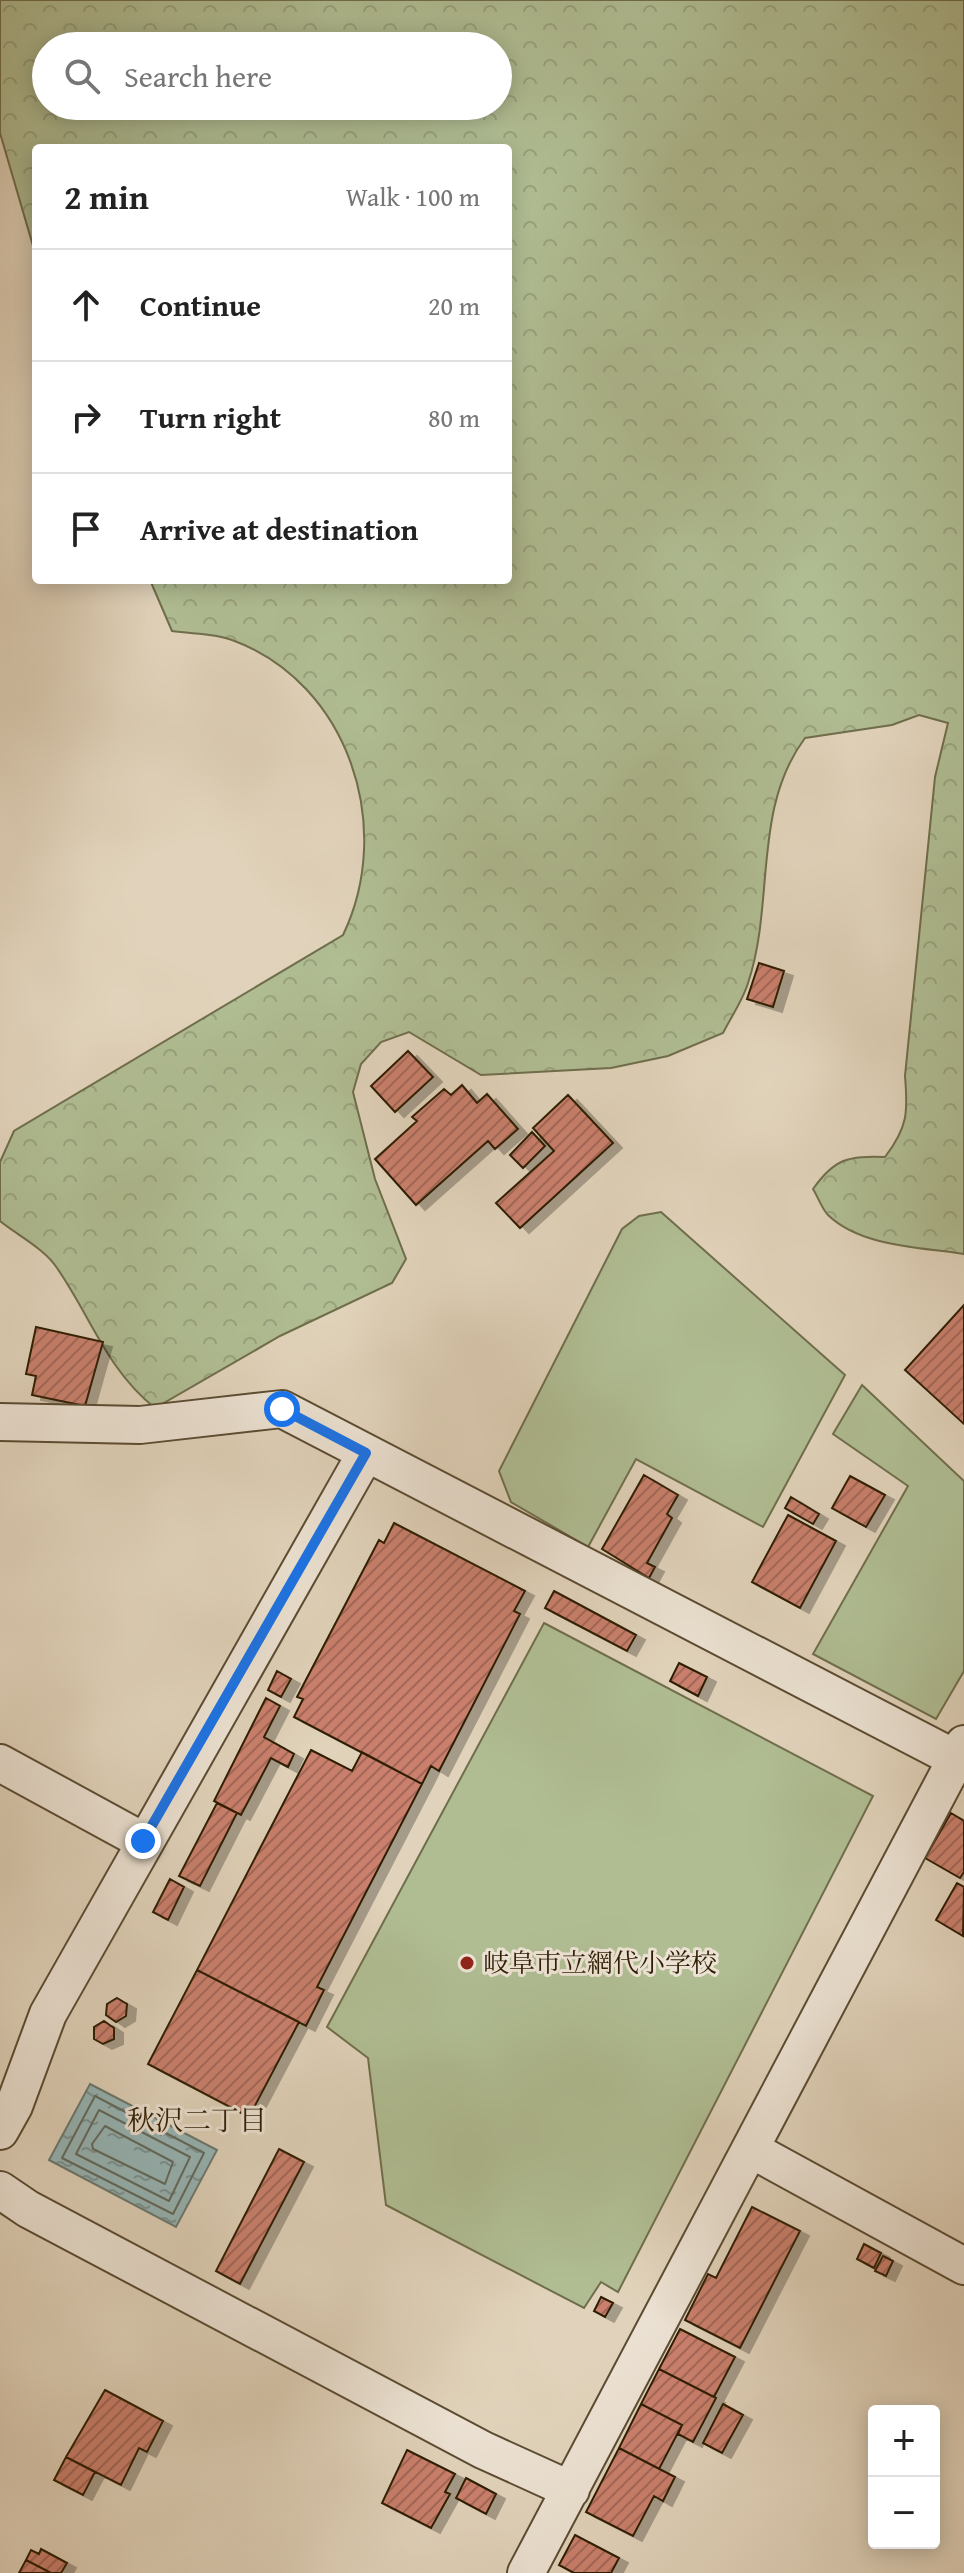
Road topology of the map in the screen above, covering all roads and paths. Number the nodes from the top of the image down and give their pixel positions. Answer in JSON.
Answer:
{"nodes":[{"id":1,"x":0,"y":1422,"type":"edge"},
{"id":2,"x":366,"y":1453,"type":"junction"},
{"id":3,"x":961,"y":1755,"type":"edge"},
{"id":4,"x":0,"y":1763,"type":"edge"},
{"id":5,"x":143,"y":1841,"type":"junction"},
{"id":6,"x":0,"y":2131,"type":"edge"},
{"id":7,"x":752,"y":2150,"type":"junction"},
{"id":8,"x":0,"y":2190,"type":"edge"},
{"id":9,"x":964,"y":2266,"type":"edge"},
{"id":10,"x":571,"y":2490,"type":"junction"},
{"id":11,"x":526,"y":2573,"type":"edge"}],
"edges":[{"from":1,"to":2,"type":"street"},
{"from":2,"to":3,"type":"street"},
{"from":2,"to":5,"type":"street"},
{"from":3,"to":7,"type":"street"},
{"from":4,"to":5,"type":"street"},
{"from":5,"to":6,"type":"street"},
{"from":7,"to":9,"type":"street"},
{"from":7,"to":10,"type":"street"},
{"from":8,"to":10,"type":"street"},
{"from":10,"to":11,"type":"street"}]}
